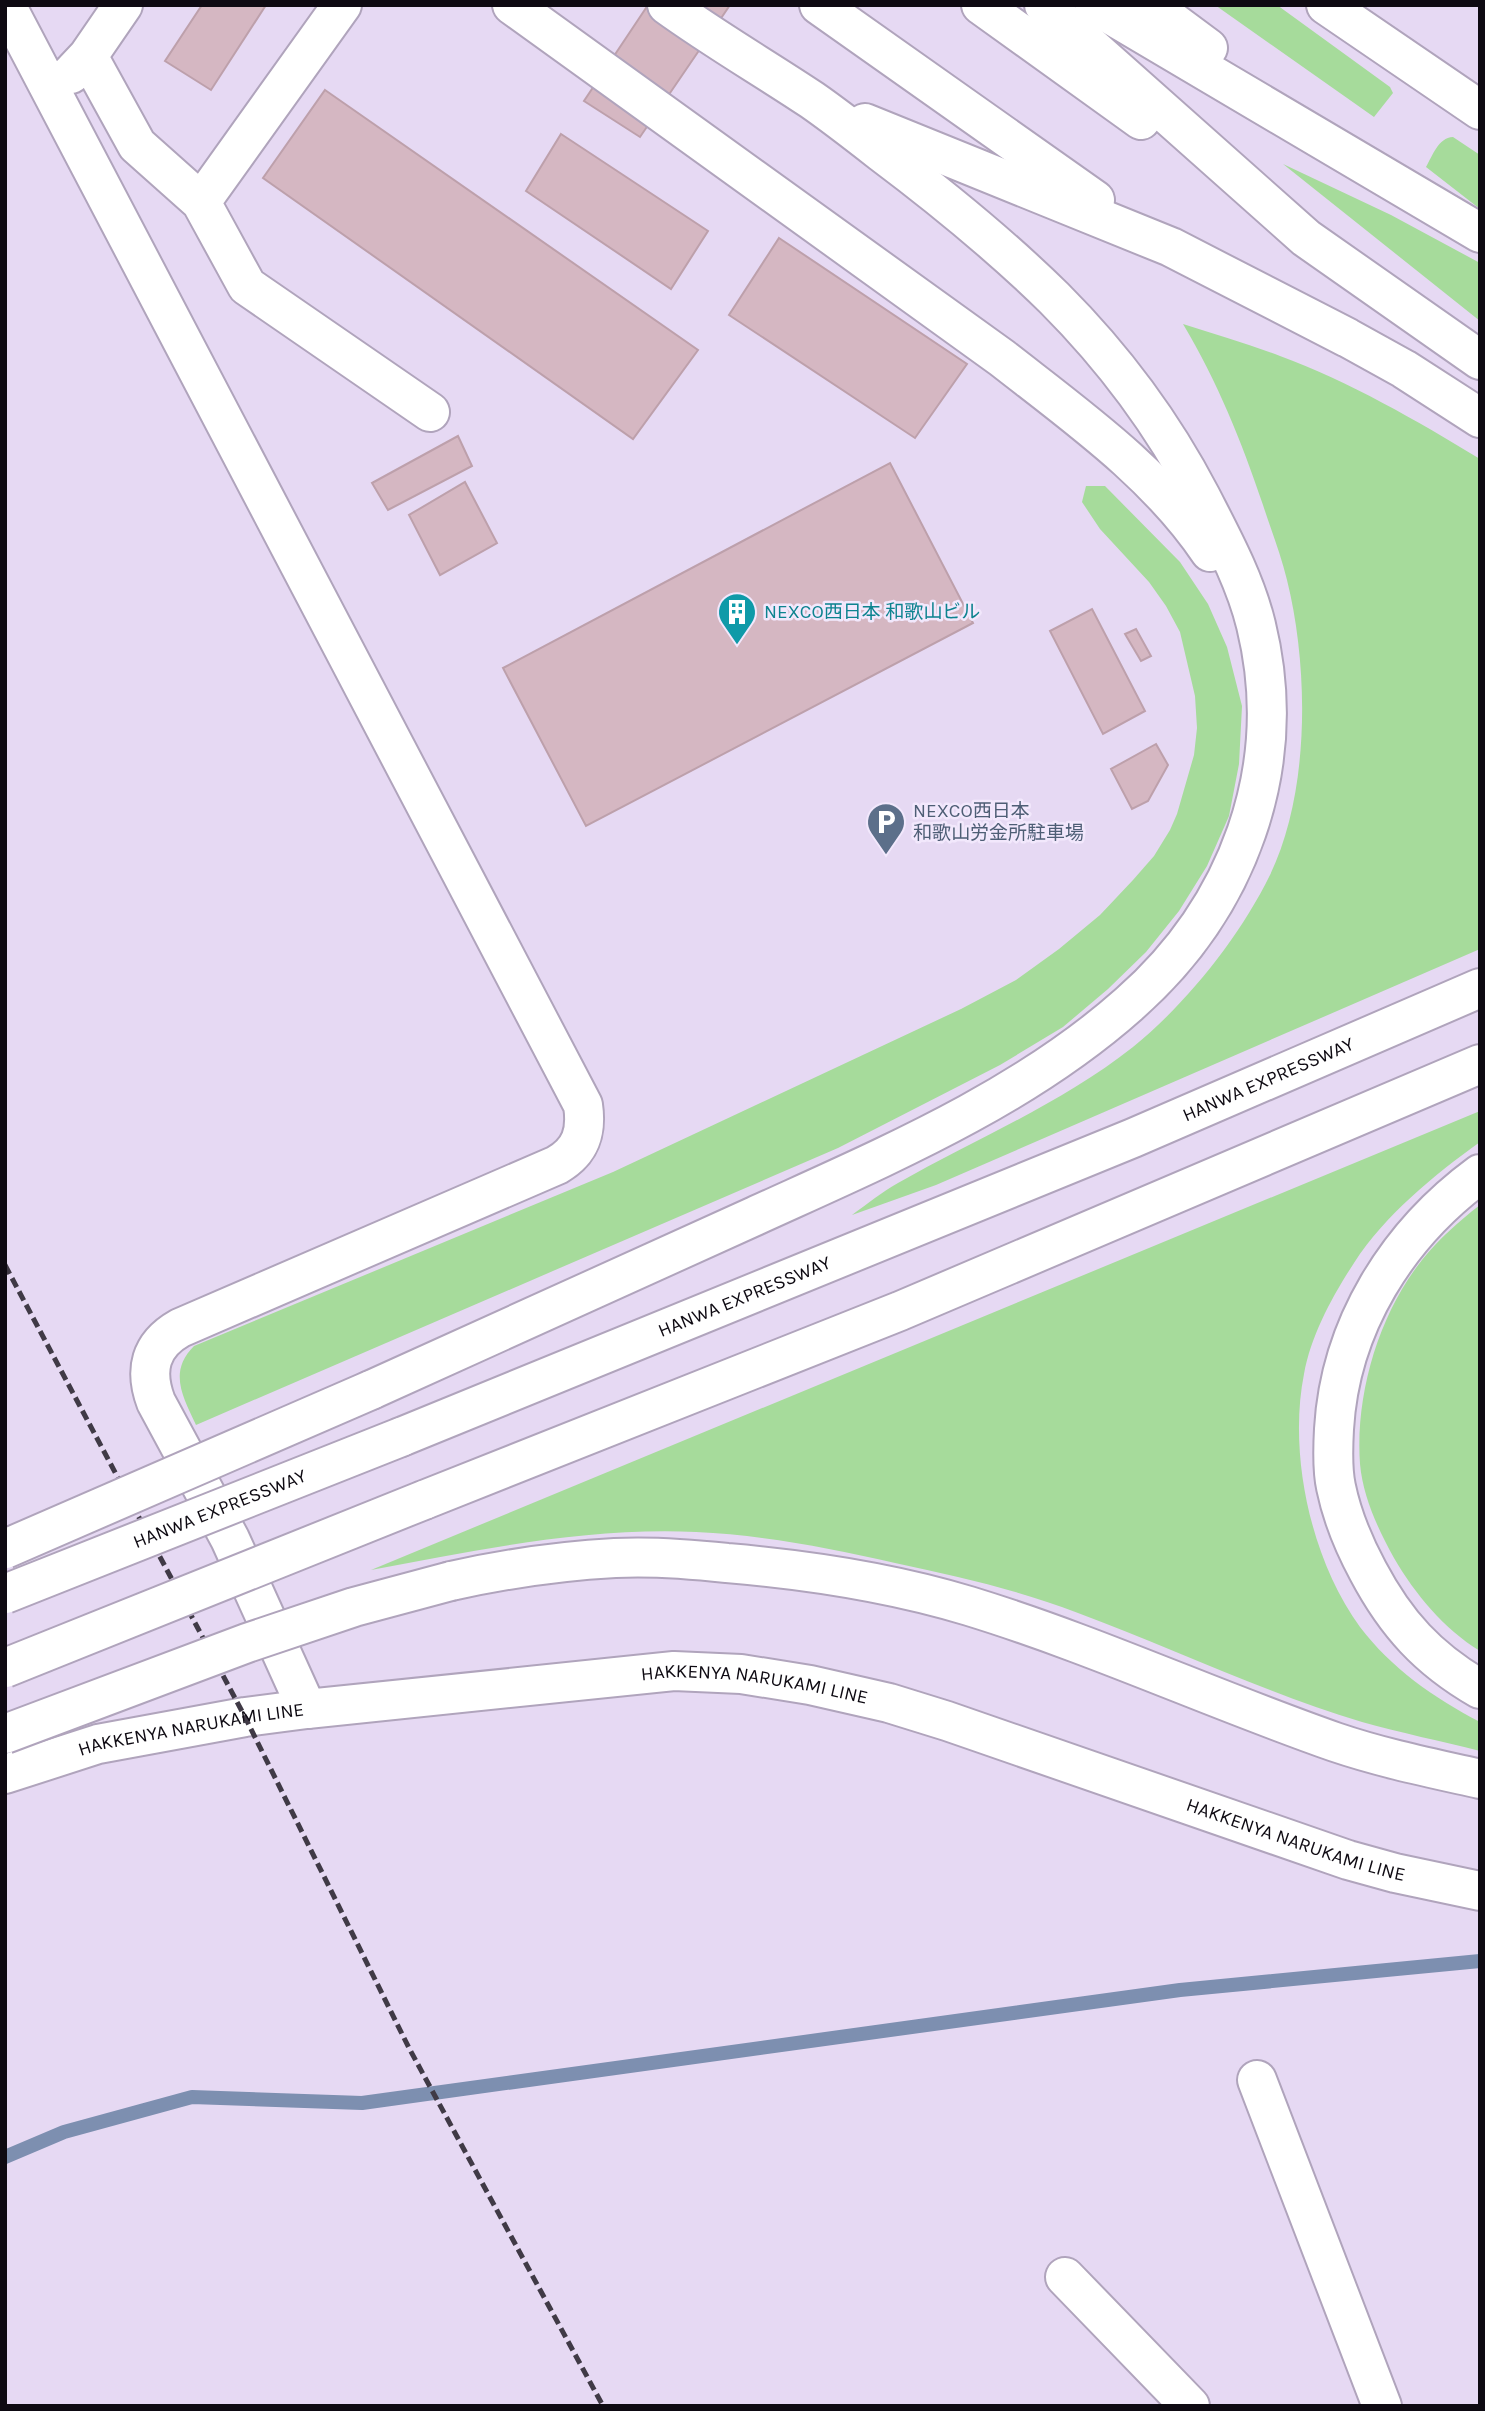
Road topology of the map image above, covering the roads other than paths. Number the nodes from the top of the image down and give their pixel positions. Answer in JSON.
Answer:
{"nodes":[{"id":1,"x":6,"y":5,"type":"edge"},
{"id":2,"x":123,"y":5,"type":"edge"},
{"id":3,"x":342,"y":5,"type":"edge"},
{"id":4,"x":512,"y":5,"type":"edge"},
{"id":5,"x":667,"y":5,"type":"edge"},
{"id":6,"x":819,"y":5,"type":"edge"},
{"id":7,"x":981,"y":5,"type":"edge"},
{"id":8,"x":1044,"y":5,"type":"edge"},
{"id":9,"x":1094,"y":5,"type":"edge"},
{"id":10,"x":1150,"y":5,"type":"edge"},
{"id":11,"x":1326,"y":5,"type":"edge"},
{"id":12,"x":88,"y":56,"type":"junction"},
{"id":13,"x":53,"y":94,"type":"junction"},
{"id":14,"x":817,"y":103,"type":"junction"},
{"id":15,"x":1480,"y":110,"type":"edge"},
{"id":16,"x":201,"y":202,"type":"junction"},
{"id":17,"x":1464,"y":224,"type":"edge"},
{"id":18,"x":1306,"y":238,"type":"junction"},
{"id":19,"x":1171,"y":247,"type":"junction"},
{"id":20,"x":1480,"y":360,"type":"edge"},
{"id":21,"x":430,"y":412,"type":"dead end"},
{"id":22,"x":1480,"y":418,"type":"edge"},
{"id":23,"x":1265,"y":675,"type":"junction"},
{"id":24,"x":1480,"y":988,"type":"edge"},
{"id":25,"x":1480,"y":1064,"type":"edge"},
{"id":26,"x":1480,"y":1174,"type":"edge"},
{"id":27,"x":5,"y":1549,"type":"edge"},
{"id":28,"x":5,"y":1594,"type":"edge"},
{"id":29,"x":5,"y":1668,"type":"edge"},
{"id":30,"x":1480,"y":1689,"type":"edge"},
{"id":31,"x":307,"y":1709,"type":"junction"},
{"id":32,"x":5,"y":1734,"type":"edge"},
{"id":33,"x":5,"y":1774,"type":"edge"},
{"id":34,"x":1480,"y":1779,"type":"edge"},
{"id":35,"x":1480,"y":1891,"type":"edge"},
{"id":36,"x":1257,"y":2080,"type":"dead end"},
{"id":37,"x":1065,"y":2277,"type":"dead end"},
{"id":38,"x":1190,"y":2406,"type":"edge"},
{"id":39,"x":1382,"y":2406,"type":"edge"}],
"edges":[{"from":1,"to":13,"type":"main road"},
{"from":2,"to":12,"type":"main road"},
{"from":3,"to":16,"type":"main road"},
{"from":4,"to":23,"type":"main road"},
{"from":5,"to":14,"type":"main road"},
{"from":6,"to":19,"type":"main road"},
{"from":7,"to":18,"type":"main road"},
{"from":8,"to":18,"type":"main road"},
{"from":9,"to":17,"type":"main road"},
{"from":10,"to":17,"type":"main road"},
{"from":11,"to":15,"type":"main road"},
{"from":12,"to":13,"type":"main road"},
{"from":12,"to":16,"type":"main road"},
{"from":13,"to":31,"type":"main road"},
{"from":14,"to":19,"type":"main road"},
{"from":14,"to":23,"type":"main road"},
{"from":16,"to":21,"type":"main road"},
{"from":18,"to":20,"type":"main road"},
{"from":19,"to":22,"type":"main road"},
{"from":23,"to":27,"type":"main road","bridge":true},
{"from":24,"to":28,"type":"main road","name":"HANWA EXPRESSWAY","bridge":true},
{"from":25,"to":29,"type":"main road","bridge":true},
{"from":26,"to":30,"type":"main road"},
{"from":31,"to":33,"type":"main road","name":"HAKKENYA NARUKAMI LINE"},
{"from":31,"to":35,"type":"main road","name":"HAKKENYA NARUKAMI LINE"},
{"from":32,"to":34,"type":"main road","bridge":true},
{"from":36,"to":39,"type":"main road"},
{"from":37,"to":38,"type":"main road"}]}
